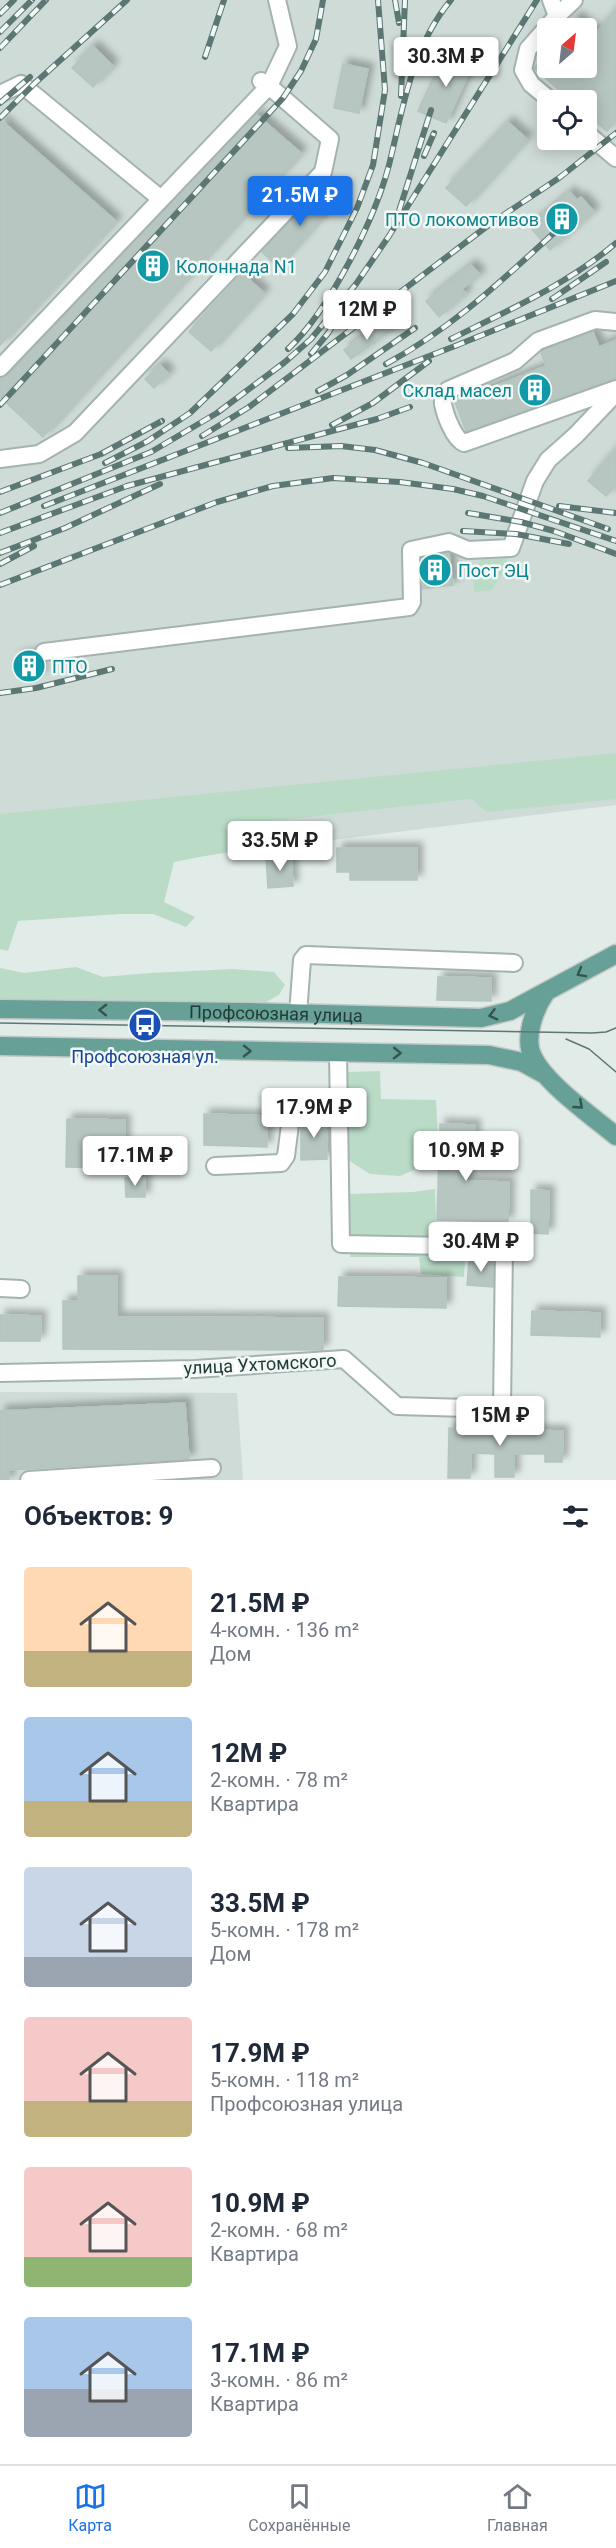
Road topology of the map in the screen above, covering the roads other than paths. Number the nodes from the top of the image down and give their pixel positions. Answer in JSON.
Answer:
{"nodes":[{"id":1,"x":277,"y":0,"type":"edge"},
{"id":2,"x":551,"y":0,"type":"edge"},
{"id":3,"x":574,"y":0,"type":"edge"},
{"id":4,"x":556,"y":16,"type":"junction"},
{"id":5,"x":265,"y":83,"type":"junction"},
{"id":6,"x":538,"y":90,"type":"edge"},
{"id":7,"x":0,"y":94,"type":"edge"},
{"id":8,"x":597,"y":142,"type":"edge"},
{"id":9,"x":616,"y":158,"type":"edge"},
{"id":10,"x":161,"y":199,"type":"junction"},
{"id":11,"x":616,"y":322,"type":"edge"},
{"id":12,"x":0,"y":368,"type":"edge"},
{"id":13,"x":616,"y":391,"type":"edge"},
{"id":14,"x":0,"y":459,"type":"edge"},
{"id":15,"x":44,"y":652,"type":"dead end"},
{"id":16,"x":616,"y":954,"type":"edge"},
{"id":17,"x":514,"y":963,"type":"dead end"},
{"id":18,"x":546,"y":992,"type":"junction"},
{"id":19,"x":0,"y":1010,"type":"edge"},
{"id":20,"x":298,"y":1014,"type":"junction"},
{"id":21,"x":0,"y":1046,"type":"edge"},
{"id":22,"x":338,"y":1052,"type":"junction"},
{"id":23,"x":542,"y":1073,"type":"junction"},
{"id":24,"x":339,"y":1106,"type":"junction"},
{"id":25,"x":616,"y":1136,"type":"edge"},
{"id":26,"x":215,"y":1166,"type":"dead end"},
{"id":27,"x":0,"y":1288,"type":"edge"},
{"id":28,"x":21,"y":1288,"type":"dead end"},
{"id":29,"x":0,"y":1373,"type":"edge"},
{"id":30,"x":212,"y":1468,"type":"dead end"},
{"id":31,"x":28,"y":1480,"type":"edge"}],
"edges":[{"from":1,"to":5,"type":"street"},
{"from":2,"to":4,"type":"street"},
{"from":3,"to":4,"type":"street"},
{"from":4,"to":6,"type":"street"},
{"from":5,"to":10,"type":"street"},
{"from":5,"to":14,"type":"street"},
{"from":7,"to":10,"type":"street"},
{"from":8,"to":9,"type":"street"},
{"from":10,"to":12,"type":"street"},
{"from":11,"to":13,"type":"street"},
{"from":13,"to":15,"type":"street"},
{"from":16,"to":18,"type":"main road","name":"Профсоюзная улица","one_way":true},
{"from":17,"to":20,"type":"street"},
{"from":18,"to":20,"type":"main road","name":"Профсоюзная улица","one_way":true},
{"from":18,"to":23,"type":"main road"},
{"from":20,"to":19,"type":"main road","name":"Профсоюзная улица","one_way":true},
{"from":21,"to":22,"type":"main road","name":"Профсоюзная улица","one_way":true},
{"from":22,"to":23,"type":"main road","name":"Профсоюзная улица","one_way":true},
{"from":22,"to":24,"type":"street"},
{"from":23,"to":25,"type":"main road","one_way":true},
{"from":24,"to":26,"type":"street"},
{"from":24,"to":29,"type":"street","name":"улица Ухтомского"},
{"from":27,"to":28,"type":"street"},
{"from":30,"to":31,"type":"street"}]}
